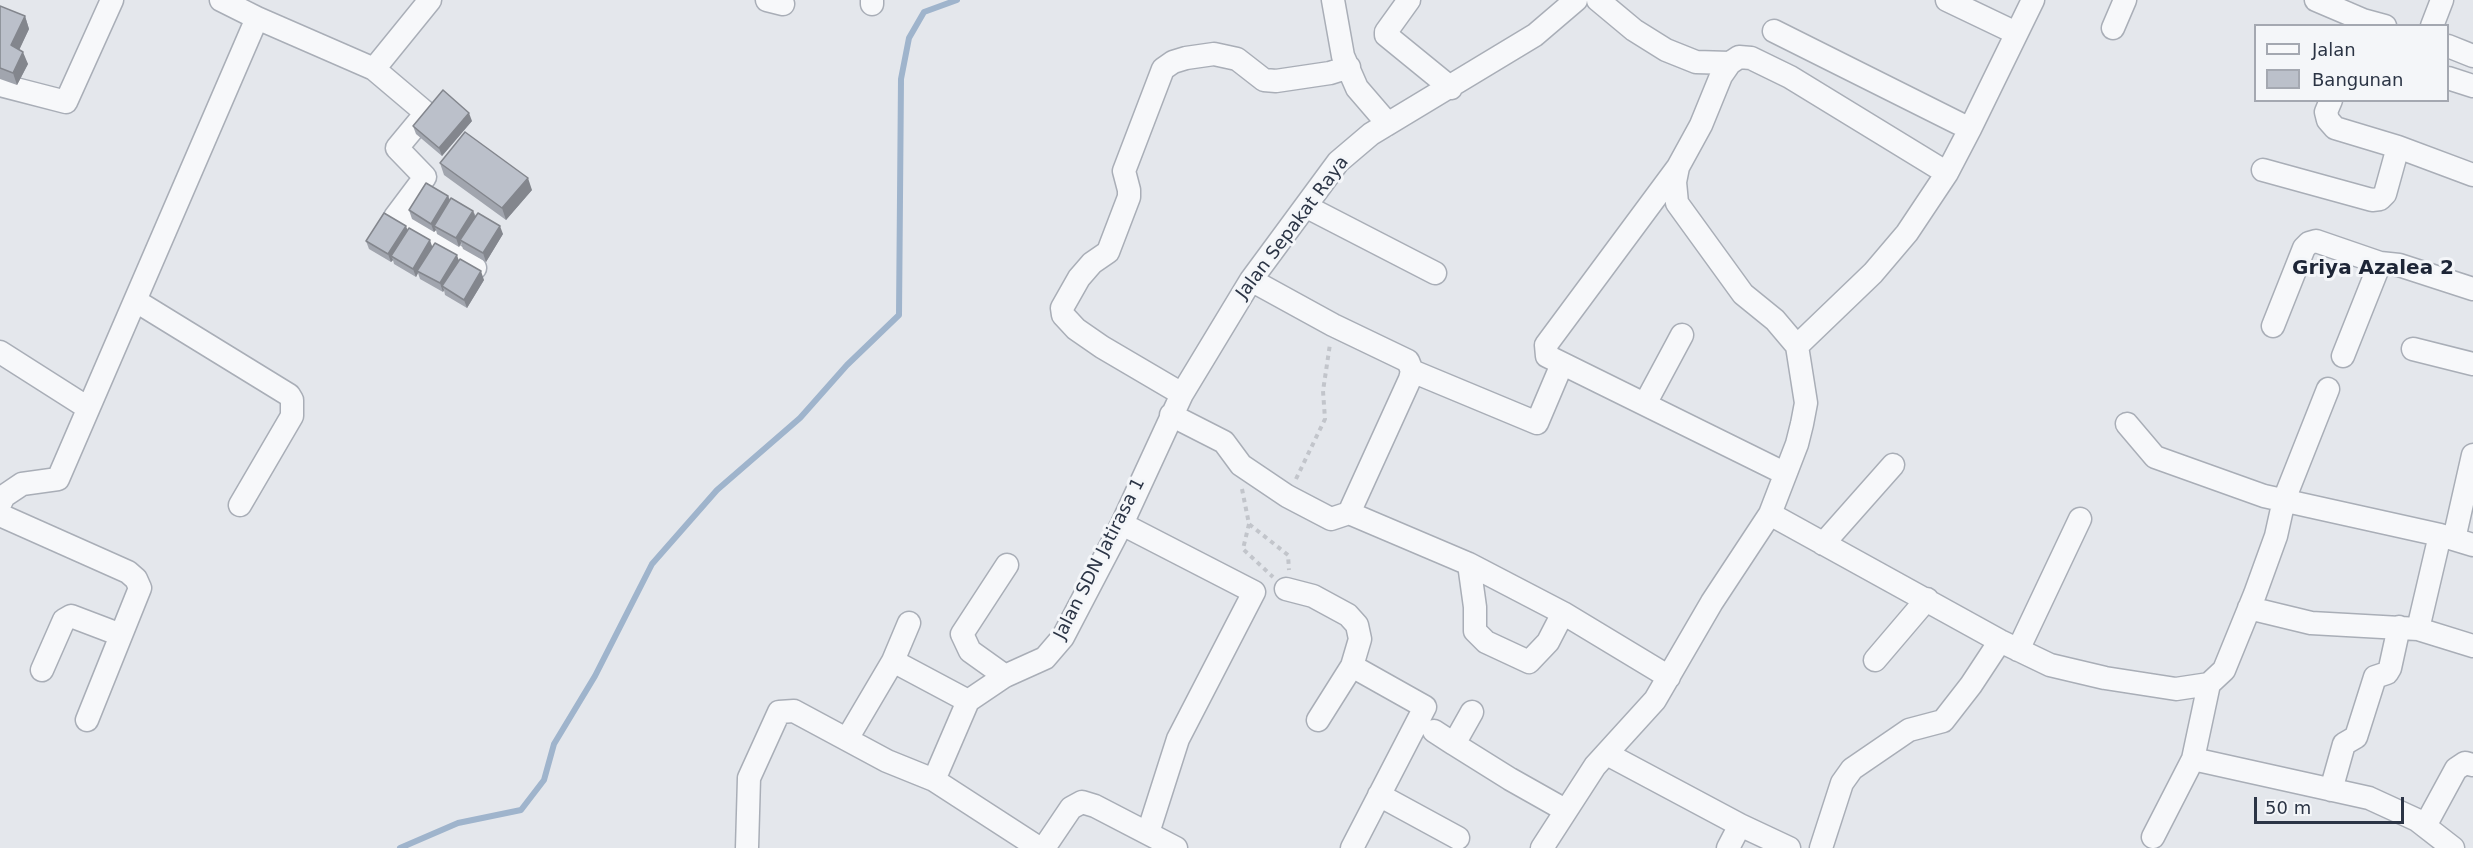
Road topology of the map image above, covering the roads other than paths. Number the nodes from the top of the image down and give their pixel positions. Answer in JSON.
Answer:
{"nodes":[{"id":1,"x":112,"y":0,"type":"edge"},
{"id":2,"x":221,"y":0,"type":"edge"},
{"id":3,"x":430,"y":0,"type":"edge"},
{"id":4,"x":1333,"y":0,"type":"edge"},
{"id":5,"x":1409,"y":0,"type":"edge"},
{"id":6,"x":1576,"y":0,"type":"edge"},
{"id":7,"x":1598,"y":0,"type":"edge"},
{"id":8,"x":1947,"y":0,"type":"edge"},
{"id":9,"x":2033,"y":0,"type":"edge"},
{"id":10,"x":2125,"y":0,"type":"edge"},
{"id":11,"x":2316,"y":0,"type":"edge"},
{"id":12,"x":2442,"y":0,"type":"edge"},
{"id":13,"x":257,"y":18,"type":"junction"},
{"id":14,"x":2362,"y":23,"type":"edge"},
{"id":15,"x":2433,"y":24,"type":"edge"},
{"id":16,"x":2113,"y":28,"type":"dead end"},
{"id":17,"x":1774,"y":31,"type":"dead end"},
{"id":18,"x":2016,"y":33,"type":"junction"},
{"id":19,"x":2449,"y":34,"type":"edge"},
{"id":20,"x":2473,"y":43,"type":"edge"},
{"id":21,"x":2449,"y":46,"type":"edge"},
{"id":22,"x":2473,"y":56,"type":"edge"},
{"id":23,"x":1730,"y":63,"type":"junction"},
{"id":24,"x":1348,"y":67,"type":"junction"},
{"id":25,"x":374,"y":69,"type":"junction"},
{"id":26,"x":2449,"y":78,"type":"edge"},
{"id":27,"x":0,"y":85,"type":"edge"},
{"id":28,"x":2473,"y":86,"type":"edge"},
{"id":29,"x":1451,"y":88,"type":"junction"},
{"id":30,"x":2330,"y":102,"type":"edge"},
{"id":31,"x":1388,"y":124,"type":"junction"},
{"id":32,"x":1970,"y":129,"type":"junction"},
{"id":33,"x":2398,"y":147,"type":"junction"},
{"id":34,"x":1678,"y":167,"type":"junction"},
{"id":35,"x":2263,"y":170,"type":"dead end"},
{"id":36,"x":1947,"y":172,"type":"junction"},
{"id":37,"x":2473,"y":175,"type":"edge"},
{"id":38,"x":1307,"y":207,"type":"junction"},
{"id":39,"x":2380,"y":263,"type":"junction"},
{"id":40,"x":475,"y":268,"type":"edge"},
{"id":41,"x":1435,"y":273,"type":"dead end"},
{"id":42,"x":1251,"y":280,"type":"junction"},
{"id":43,"x":2473,"y":289,"type":"edge"},
{"id":44,"x":136,"y":301,"type":"junction"},
{"id":45,"x":2273,"y":326,"type":"dead end"},
{"id":46,"x":1682,"y":335,"type":"dead end"},
{"id":47,"x":1797,"y":346,"type":"junction"},
{"id":48,"x":2413,"y":349,"type":"dead end"},
{"id":49,"x":0,"y":352,"type":"edge"},
{"id":50,"x":2343,"y":356,"type":"dead end"},
{"id":51,"x":1563,"y":364,"type":"junction"},
{"id":52,"x":2473,"y":364,"type":"edge"},
{"id":53,"x":1412,"y":371,"type":"junction"},
{"id":54,"x":2328,"y":389,"type":"dead end"},
{"id":55,"x":1182,"y":394,"type":"junction"},
{"id":56,"x":1645,"y":404,"type":"junction"},
{"id":57,"x":88,"y":408,"type":"junction"},
{"id":58,"x":1171,"y":415,"type":"junction"},
{"id":59,"x":2127,"y":424,"type":"dead end"},
{"id":60,"x":2473,"y":455,"type":"edge"},
{"id":61,"x":1893,"y":465,"type":"dead end"},
{"id":62,"x":1784,"y":473,"type":"junction"},
{"id":63,"x":2284,"y":501,"type":"junction"},
{"id":64,"x":0,"y":504,"type":"edge"},
{"id":65,"x":240,"y":505,"type":"dead end"},
{"id":66,"x":1349,"y":513,"type":"junction"},
{"id":67,"x":1770,"y":514,"type":"junction"},
{"id":68,"x":0,"y":515,"type":"edge"},
{"id":69,"x":2080,"y":519,"type":"dead end"},
{"id":70,"x":1122,"y":524,"type":"junction"},
{"id":71,"x":2456,"y":540,"type":"edge"},
{"id":72,"x":1823,"y":544,"type":"junction"},
{"id":73,"x":1469,"y":564,"type":"junction"},
{"id":74,"x":1007,"y":565,"type":"dead end"},
{"id":75,"x":1286,"y":589,"type":"road end"},
{"id":76,"x":1927,"y":599,"type":"junction"},
{"id":77,"x":2249,"y":608,"type":"junction"},
{"id":78,"x":1563,"y":613,"type":"junction"},
{"id":79,"x":909,"y":623,"type":"dead end"},
{"id":80,"x":2408,"y":628,"type":"junction"},
{"id":81,"x":121,"y":635,"type":"junction"},
{"id":82,"x":2009,"y":646,"type":"junction"},
{"id":83,"x":2473,"y":646,"type":"edge"},
{"id":84,"x":1875,"y":660,"type":"dead end"},
{"id":85,"x":892,"y":661,"type":"junction"},
{"id":86,"x":1352,"y":666,"type":"junction"},
{"id":87,"x":42,"y":670,"type":"dead end"},
{"id":88,"x":1005,"y":676,"type":"junction"},
{"id":89,"x":1669,"y":677,"type":"junction"},
{"id":90,"x":2209,"y":684,"type":"junction"},
{"id":91,"x":968,"y":701,"type":"junction"},
{"id":92,"x":1472,"y":712,"type":"dead end"},
{"id":93,"x":87,"y":720,"type":"dead end"},
{"id":94,"x":1318,"y":720,"type":"dead end"},
{"id":95,"x":1434,"y":731,"type":"dead end"},
{"id":96,"x":847,"y":739,"type":"junction"},
{"id":97,"x":1454,"y":744,"type":"junction"},
{"id":98,"x":1607,"y":754,"type":"junction"},
{"id":99,"x":2193,"y":759,"type":"junction"},
{"id":100,"x":2473,"y":765,"type":"edge"},
{"id":101,"x":934,"y":780,"type":"junction"},
{"id":102,"x":2331,"y":790,"type":"junction"},
{"id":103,"x":1379,"y":795,"type":"junction"},
{"id":104,"x":1565,"y":810,"type":"junction"},
{"id":105,"x":1740,"y":825,"type":"junction"},
{"id":106,"x":2425,"y":826,"type":"junction"},
{"id":107,"x":1148,"y":833,"type":"junction"},
{"id":108,"x":2152,"y":837,"type":"dead end"},
{"id":109,"x":1458,"y":838,"type":"dead end"},
{"id":110,"x":747,"y":848,"type":"edge"},
{"id":111,"x":1039,"y":848,"type":"edge"},
{"id":112,"x":1044,"y":848,"type":"edge"},
{"id":113,"x":1176,"y":848,"type":"edge"},
{"id":114,"x":1352,"y":848,"type":"edge"},
{"id":115,"x":1542,"y":848,"type":"edge"},
{"id":116,"x":1728,"y":848,"type":"edge"},
{"id":117,"x":1789,"y":848,"type":"edge"},
{"id":118,"x":1821,"y":848,"type":"edge"},
{"id":119,"x":2453,"y":848,"type":"edge"}],
"edges":[{"from":1,"to":27,"type":"street"},
{"from":2,"to":13,"type":"street"},
{"from":3,"to":25,"type":"street"},
{"from":4,"to":24,"type":"street"},
{"from":5,"to":29,"type":"street"},
{"from":6,"to":29,"type":"street","name":"Jalan Sepakat Raya"},
{"from":7,"to":23,"type":"street"},
{"from":8,"to":18,"type":"street"},
{"from":9,"to":18,"type":"street"},
{"from":10,"to":16,"type":"street"},
{"from":11,"to":14,"type":"street"},
{"from":12,"to":15,"type":"street"},
{"from":13,"to":25,"type":"street"},
{"from":13,"to":44,"type":"street"},
{"from":17,"to":32,"type":"street"},
{"from":18,"to":32,"type":"street"},
{"from":19,"to":20,"type":"street"},
{"from":21,"to":22,"type":"street"},
{"from":23,"to":34,"type":"street"},
{"from":23,"to":36,"type":"street"},
{"from":24,"to":31,"type":"street"},
{"from":24,"to":55,"type":"street"},
{"from":25,"to":40,"type":"street"},
{"from":26,"to":28,"type":"street"},
{"from":29,"to":31,"type":"street","name":"Jalan Sepakat Raya"},
{"from":30,"to":33,"type":"street"},
{"from":31,"to":38,"type":"street","name":"Jalan Sepakat Raya"},
{"from":32,"to":36,"type":"street"},
{"from":33,"to":35,"type":"street"},
{"from":33,"to":37,"type":"street"},
{"from":34,"to":47,"type":"street"},
{"from":34,"to":51,"type":"street"},
{"from":36,"to":47,"type":"street"},
{"from":38,"to":41,"type":"street"},
{"from":38,"to":42,"type":"street","name":"Jalan Sepakat Raya"},
{"from":39,"to":43,"type":"street"},
{"from":39,"to":45,"type":"street"},
{"from":39,"to":50,"type":"street"},
{"from":42,"to":53,"type":"street"},
{"from":42,"to":55,"type":"street","name":"Jalan Sepakat Raya"},
{"from":44,"to":57,"type":"street"},
{"from":44,"to":65,"type":"street"},
{"from":46,"to":56,"type":"street"},
{"from":47,"to":62,"type":"street"},
{"from":48,"to":52,"type":"street"},
{"from":49,"to":57,"type":"street"},
{"from":51,"to":53,"type":"street"},
{"from":51,"to":56,"type":"street"},
{"from":53,"to":66,"type":"street"},
{"from":54,"to":63,"type":"street"},
{"from":55,"to":58,"type":"street","name":"Jalan Sepakat Raya"},
{"from":56,"to":62,"type":"street"},
{"from":57,"to":64,"type":"street"},
{"from":58,"to":66,"type":"street"},
{"from":58,"to":70,"type":"street","name":"Jalan SDN Jatirasa 1"},
{"from":59,"to":63,"type":"street"},
{"from":60,"to":71,"type":"street"},
{"from":61,"to":72,"type":"street"},
{"from":62,"to":67,"type":"street"},
{"from":63,"to":71,"type":"street"},
{"from":63,"to":77,"type":"street"},
{"from":66,"to":73,"type":"street"},
{"from":67,"to":72,"type":"street"},
{"from":67,"to":89,"type":"street"},
{"from":68,"to":81,"type":"street"},
{"from":69,"to":82,"type":"street"},
{"from":70,"to":88,"type":"street","name":"Jalan SDN Jatirasa 1"},
{"from":70,"to":107,"type":"street"},
{"from":71,"to":80,"type":"street"},
{"from":72,"to":76,"type":"street"},
{"from":73,"to":78,"type":"street"},
{"from":73,"to":78,"type":"street"},
{"from":74,"to":88,"type":"street"},
{"from":75,"to":86,"type":"street"},
{"from":76,"to":82,"type":"street"},
{"from":76,"to":84,"type":"street"},
{"from":77,"to":80,"type":"street"},
{"from":77,"to":90,"type":"street"},
{"from":78,"to":89,"type":"street"},
{"from":79,"to":85,"type":"street"},
{"from":80,"to":83,"type":"street"},
{"from":80,"to":102,"type":"street"},
{"from":81,"to":87,"type":"street"},
{"from":81,"to":93,"type":"street"},
{"from":82,"to":90,"type":"street"},
{"from":82,"to":118,"type":"street"},
{"from":85,"to":91,"type":"street"},
{"from":85,"to":96,"type":"street"},
{"from":86,"to":94,"type":"street"},
{"from":86,"to":103,"type":"street"},
{"from":88,"to":91,"type":"street","name":"Jalan SDN Jatirasa 1"},
{"from":89,"to":98,"type":"street"},
{"from":90,"to":99,"type":"street"},
{"from":91,"to":101,"type":"street"},
{"from":92,"to":97,"type":"street"},
{"from":95,"to":97,"type":"street"},
{"from":96,"to":101,"type":"street"},
{"from":96,"to":110,"type":"street"},
{"from":97,"to":104,"type":"street"},
{"from":98,"to":104,"type":"street"},
{"from":98,"to":105,"type":"street"},
{"from":99,"to":102,"type":"street"},
{"from":99,"to":108,"type":"street"},
{"from":100,"to":106,"type":"street"},
{"from":101,"to":111,"type":"street"},
{"from":102,"to":106,"type":"street"},
{"from":103,"to":109,"type":"street"},
{"from":103,"to":114,"type":"street"},
{"from":104,"to":115,"type":"street"},
{"from":105,"to":116,"type":"street"},
{"from":105,"to":117,"type":"street"},
{"from":106,"to":119,"type":"street"},
{"from":107,"to":112,"type":"street"},
{"from":107,"to":113,"type":"street"}]}
